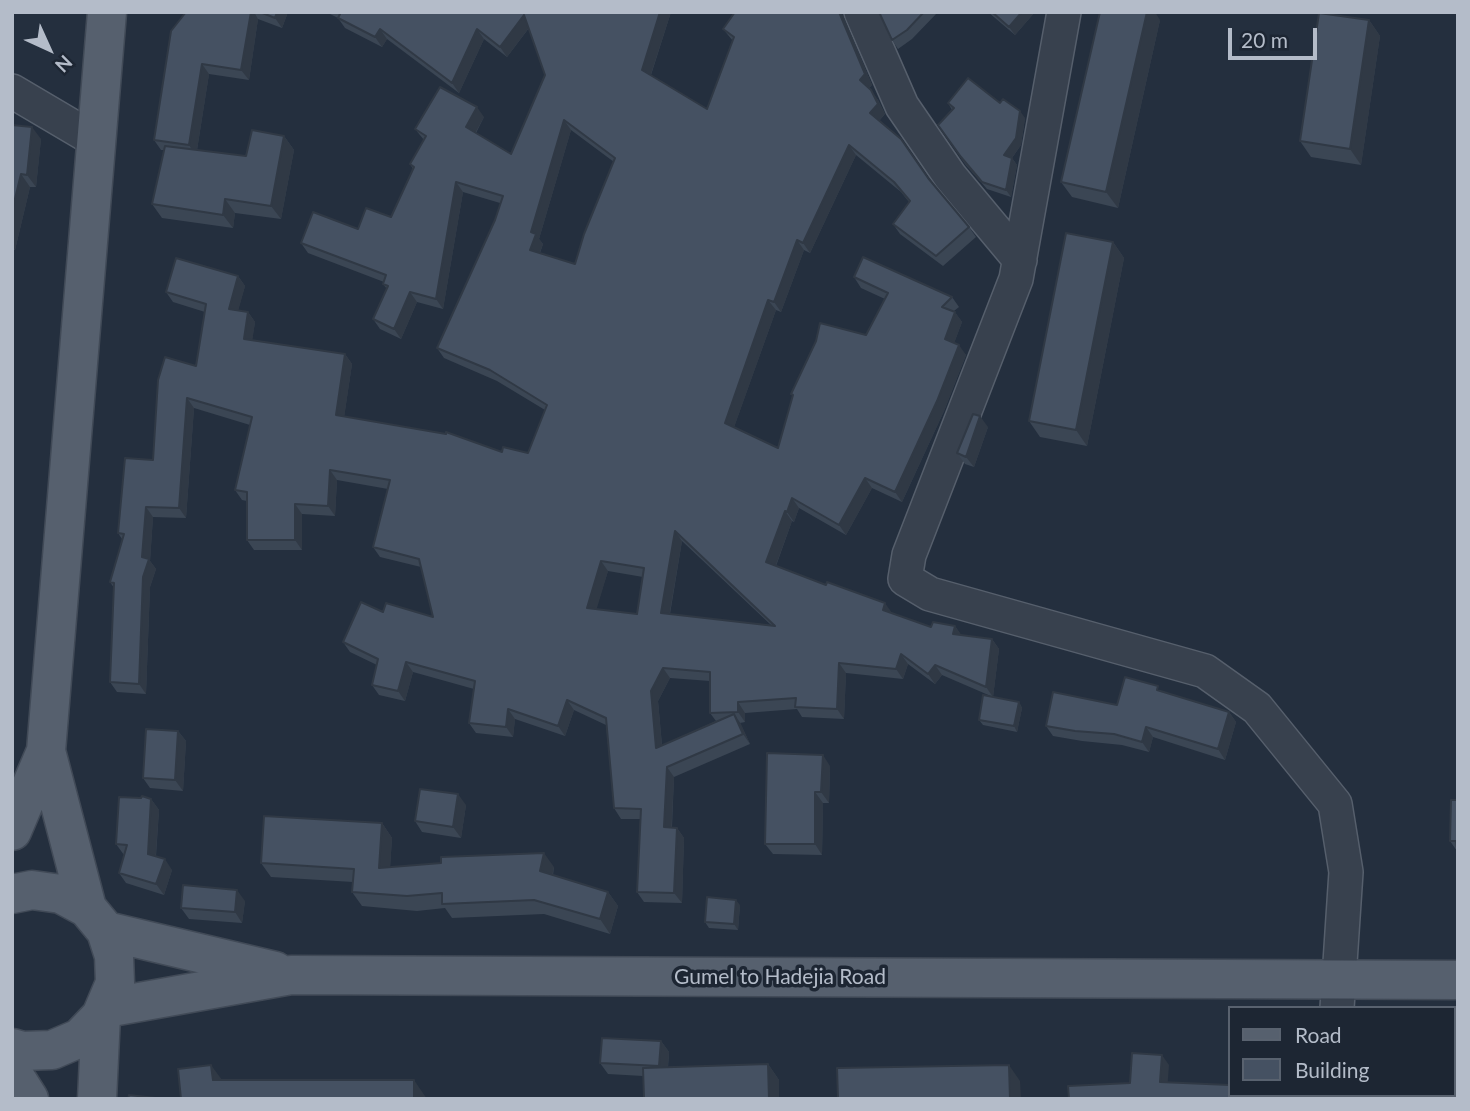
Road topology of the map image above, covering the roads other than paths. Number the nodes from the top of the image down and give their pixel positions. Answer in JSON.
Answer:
{"nodes":[{"id":1,"x":107,"y":12,"type":"edge"},
{"id":2,"x":861,"y":12,"type":"edge"},
{"id":3,"x":1064,"y":12,"type":"edge"},
{"id":4,"x":12,"y":91,"type":"edge"},
{"id":5,"x":95,"y":140,"type":"junction"},
{"id":6,"x":1020,"y":260,"type":"junction"},
{"id":7,"x":46,"y":751,"type":"junction"},
{"id":8,"x":12,"y":831,"type":"edge"},
{"id":9,"x":12,"y":894,"type":"edge"},
{"id":10,"x":96,"y":920,"type":"junction"},
{"id":11,"x":291,"y":975,"type":"junction"},
{"id":12,"x":1458,"y":980,"type":"edge"},
{"id":13,"x":1338,"y":994,"type":"edge"},
{"id":14,"x":104,"y":1012,"type":"junction"},
{"id":15,"x":12,"y":1048,"type":"edge"},
{"id":16,"x":12,"y":1072,"type":"edge"},
{"id":17,"x":29,"y":1099,"type":"edge"},
{"id":18,"x":97,"y":1099,"type":"edge"}],
"edges":[{"from":1,"to":5,"type":"main road"},
{"from":2,"to":6,"type":"street"},
{"from":3,"to":6,"type":"street"},
{"from":4,"to":5,"type":"street"},
{"from":5,"to":7,"type":"main road"},
{"from":6,"to":13,"type":"street"},
{"from":7,"to":8,"type":"main road"},
{"from":7,"to":10,"type":"main road"},
{"from":9,"to":10,"type":"main road"},
{"from":10,"to":11,"type":"main road"},
{"from":10,"to":14,"type":"main road"},
{"from":11,"to":13,"type":"main road","name":"Gumel to Hadejia Road"},
{"from":11,"to":14,"type":"main road","name":"Gumel to Hadejia Road"},
{"from":12,"to":13,"type":"main road","name":"Gumel to Hadejia Road"},
{"from":14,"to":15,"type":"main road"},
{"from":14,"to":18,"type":"main road"},
{"from":16,"to":17,"type":"main road"}]}
